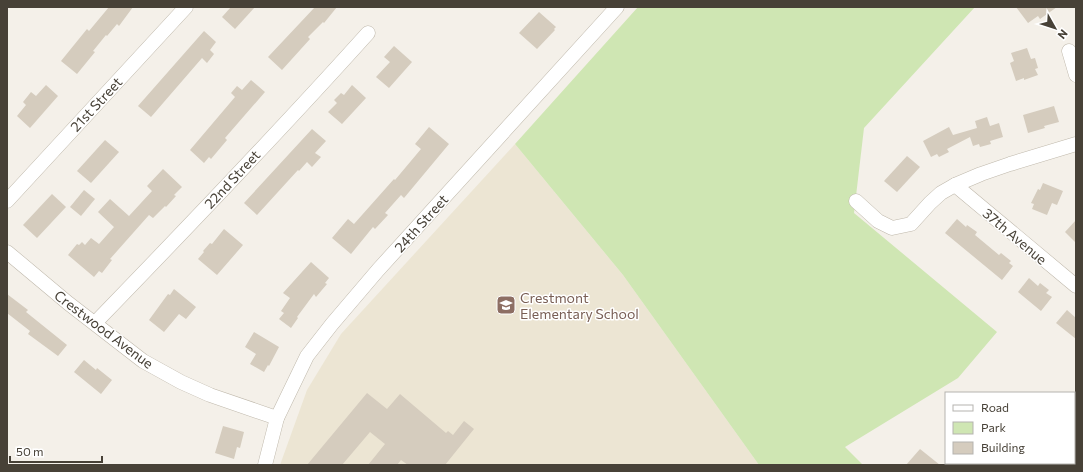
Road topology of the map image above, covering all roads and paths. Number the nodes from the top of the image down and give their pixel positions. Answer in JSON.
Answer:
{"nodes":[{"id":1,"x":186,"y":7,"type":"edge"},
{"id":2,"x":617,"y":7,"type":"edge"},
{"id":3,"x":368,"y":33,"type":"dead end"},
{"id":4,"x":1069,"y":51,"type":"dead end"},
{"id":5,"x":1076,"y":75,"type":"edge"},
{"id":6,"x":1076,"y":144,"type":"edge"},
{"id":7,"x":955,"y":185,"type":"junction"},
{"id":8,"x":7,"y":201,"type":"edge"},
{"id":9,"x":856,"y":201,"type":"dead end"},
{"id":10,"x":7,"y":252,"type":"edge"},
{"id":11,"x":1076,"y":286,"type":"edge"},
{"id":12,"x":95,"y":323,"type":"junction"},
{"id":13,"x":276,"y":418,"type":"junction"},
{"id":14,"x":265,"y":465,"type":"edge"}],
"edges":[{"from":1,"to":8,"type":"street","name":"21st Street"},
{"from":2,"to":13,"type":"street","name":"24th Street"},
{"from":3,"to":12,"type":"street","name":"22nd Street"},
{"from":4,"to":5,"type":"street"},
{"from":6,"to":7,"type":"street"},
{"from":7,"to":9,"type":"street"},
{"from":7,"to":11,"type":"street","name":"37th Avenue"},
{"from":10,"to":12,"type":"street","name":"Crestwood Avenue"},
{"from":12,"to":13,"type":"street","name":"Crestwood Avenue"},
{"from":13,"to":14,"type":"street","name":"24th Street"}]}
